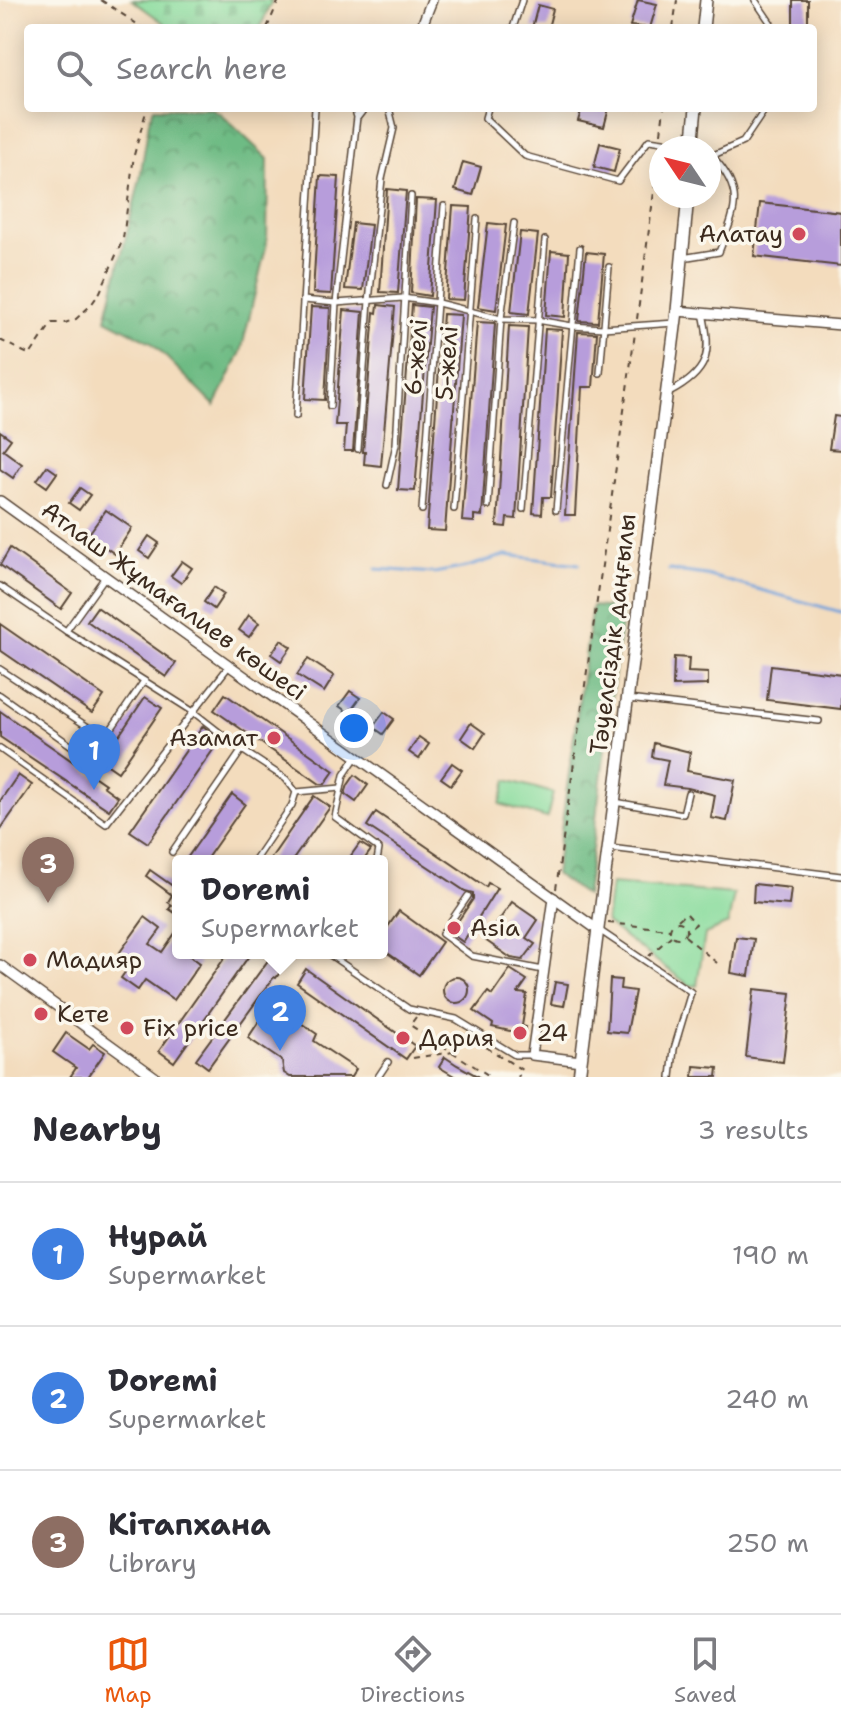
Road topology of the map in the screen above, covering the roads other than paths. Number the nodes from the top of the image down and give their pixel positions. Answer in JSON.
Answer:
{"nodes":[{"id":1,"x":432,"y":0,"type":"edge"},
{"id":2,"x":522,"y":0,"type":"edge"},
{"id":3,"x":706,"y":0,"type":"edge"},
{"id":4,"x":755,"y":0,"type":"edge"},
{"id":5,"x":423,"y":24,"type":"edge"},
{"id":6,"x":514,"y":24,"type":"edge"},
{"id":7,"x":703,"y":24,"type":"edge"},
{"id":8,"x":771,"y":24,"type":"edge"},
{"id":9,"x":315,"y":112,"type":"edge"},
{"id":10,"x":355,"y":112,"type":"edge"},
{"id":11,"x":361,"y":112,"type":"edge"},
{"id":12,"x":390,"y":112,"type":"edge"},
{"id":13,"x":487,"y":112,"type":"edge"},
{"id":14,"x":696,"y":112,"type":"edge"},
{"id":15,"x":763,"y":112,"type":"edge"},
{"id":16,"x":357,"y":117,"type":"junction"},
{"id":17,"x":693,"y":136,"type":"edge"},
{"id":18,"x":649,"y":140,"type":"edge"},
{"id":19,"x":721,"y":152,"type":"edge"},
{"id":20,"x":721,"y":167,"type":"edge"},
{"id":21,"x":411,"y":196,"type":"dead end"},
{"id":22,"x":444,"y":206,"type":"dead end"},
{"id":23,"x":687,"y":208,"type":"edge"},
{"id":24,"x":477,"y":219,"type":"dead end"},
{"id":25,"x":514,"y":223,"type":"dead end"},
{"id":26,"x":545,"y":240,"type":"dead end"},
{"id":27,"x":580,"y":248,"type":"dead end"},
{"id":28,"x":682,"y":258,"type":"junction"},
{"id":29,"x":609,"y":267,"type":"dead end"},
{"id":30,"x":403,"y":298,"type":"junction"},
{"id":31,"x":303,"y":300,"type":"junction"},
{"id":32,"x":369,"y":301,"type":"junction"},
{"id":33,"x":336,"y":303,"type":"junction"},
{"id":34,"x":438,"y":303,"type":"junction"},
{"id":35,"x":469,"y":311,"type":"junction"},
{"id":36,"x":703,"y":313,"type":"junction"},
{"id":37,"x":676,"y":317,"type":"junction"},
{"id":38,"x":501,"y":319,"type":"junction"},
{"id":39,"x":537,"y":320,"type":"junction"},
{"id":40,"x":841,"y":325,"type":"edge"},
{"id":41,"x":572,"y":326,"type":"junction"},
{"id":42,"x":603,"y":328,"type":"junction"},
{"id":43,"x":600,"y":373,"type":"dead end"},
{"id":44,"x":665,"y":395,"type":"junction"},
{"id":45,"x":330,"y":406,"type":"dead end"},
{"id":46,"x":296,"y":416,"type":"dead end"},
{"id":47,"x":358,"y":449,"type":"dead end"},
{"id":48,"x":387,"y":485,"type":"dead end"},
{"id":49,"x":0,"y":501,"type":"edge"},
{"id":50,"x":488,"y":506,"type":"dead end"},
{"id":51,"x":454,"y":509,"type":"dead end"},
{"id":52,"x":523,"y":509,"type":"dead end"},
{"id":53,"x":422,"y":510,"type":"dead end"},
{"id":54,"x":556,"y":510,"type":"dead end"},
{"id":55,"x":106,"y":576,"type":"junction"},
{"id":56,"x":0,"y":586,"type":"edge"},
{"id":57,"x":66,"y":631,"type":"junction"},
{"id":58,"x":229,"y":666,"type":"junction"},
{"id":59,"x":0,"y":669,"type":"edge"},
{"id":60,"x":144,"y":681,"type":"junction"},
{"id":61,"x":0,"y":695,"type":"edge"},
{"id":62,"x":627,"y":699,"type":"junction"},
{"id":63,"x":192,"y":711,"type":"junction"},
{"id":64,"x":819,"y":721,"type":"dead end"},
{"id":65,"x":105,"y":738,"type":"junction"},
{"id":66,"x":0,"y":749,"type":"edge"},
{"id":67,"x":242,"y":750,"type":"junction"},
{"id":68,"x":356,"y":756,"type":"junction"},
{"id":69,"x":341,"y":788,"type":"junction"},
{"id":70,"x":296,"y":792,"type":"junction"},
{"id":71,"x":688,"y":793,"type":"dead end"},
{"id":72,"x":614,"y":802,"type":"junction"},
{"id":73,"x":609,"y":848,"type":"junction"},
{"id":74,"x":172,"y":852,"type":"dead end"},
{"id":75,"x":258,"y":855,"type":"edge"},
{"id":76,"x":378,"y":855,"type":"edge"},
{"id":77,"x":841,"y":876,"type":"edge"},
{"id":78,"x":468,"y":896,"type":"dead end"},
{"id":79,"x":554,"y":898,"type":"junction"},
{"id":80,"x":599,"y":926,"type":"junction"},
{"id":81,"x":336,"y":959,"type":"edge"},
{"id":82,"x":0,"y":965,"type":"edge"},
{"id":83,"x":544,"y":970,"type":"junction"},
{"id":84,"x":532,"y":1055,"type":"junction"},
{"id":85,"x":581,"y":1061,"type":"junction"},
{"id":86,"x":388,"y":1062,"type":"dead end"},
{"id":87,"x":155,"y":1077,"type":"edge"},
{"id":88,"x":378,"y":1077,"type":"edge"},
{"id":89,"x":579,"y":1077,"type":"edge"},
{"id":90,"x":671,"y":1077,"type":"edge"}],
"edges":[{"from":1,"to":5,"type":"street"},
{"from":2,"to":6,"type":"lane"},
{"from":3,"to":7,"type":"street"},
{"from":4,"to":8,"type":"lane"},
{"from":9,"to":31,"type":"lane"},
{"from":10,"to":16,"type":"lane"},
{"from":11,"to":16,"type":"lane"},
{"from":12,"to":32,"type":"lane"},
{"from":13,"to":18,"type":"lane"},
{"from":14,"to":17,"type":"street"},
{"from":15,"to":19,"type":"lane"},
{"from":16,"to":33,"type":"lane"},
{"from":20,"to":28,"type":"lane"},
{"from":21,"to":30,"type":"lane"},
{"from":22,"to":34,"type":"lane","name":"6-желі"},
{"from":23,"to":28,"type":"street","name":"Тәуелсіздік даңғылы"},
{"from":24,"to":35,"type":"lane","name":"5-желі"},
{"from":25,"to":38,"type":"lane"},
{"from":26,"to":39,"type":"lane"},
{"from":27,"to":41,"type":"lane"},
{"from":28,"to":37,"type":"street","name":"Тәуелсіздік даңғылы"},
{"from":29,"to":42,"type":"lane"},
{"from":30,"to":32,"type":"lane"},
{"from":30,"to":34,"type":"lane"},
{"from":30,"to":48,"type":"lane"},
{"from":31,"to":33,"type":"lane"},
{"from":31,"to":46,"type":"lane"},
{"from":32,"to":33,"type":"lane"},
{"from":32,"to":47,"type":"lane"},
{"from":33,"to":45,"type":"lane"},
{"from":34,"to":35,"type":"lane"},
{"from":34,"to":53,"type":"lane","name":"6-желі"},
{"from":35,"to":38,"type":"lane"},
{"from":35,"to":51,"type":"lane","name":"5-желі"},
{"from":36,"to":37,"type":"street"},
{"from":36,"to":40,"type":"street"},
{"from":36,"to":44,"type":"lane"},
{"from":37,"to":42,"type":"lane"},
{"from":37,"to":44,"type":"street","name":"Тәуелсіздік даңғылы"},
{"from":38,"to":39,"type":"lane"},
{"from":38,"to":50,"type":"lane"},
{"from":39,"to":41,"type":"lane"},
{"from":39,"to":52,"type":"lane"},
{"from":41,"to":42,"type":"lane"},
{"from":41,"to":54,"type":"lane"},
{"from":42,"to":43,"type":"lane"},
{"from":44,"to":62,"type":"street","name":"Тәуелсіздік даңғылы"},
{"from":49,"to":55,"type":"street","name":"Атлаш Жұмағалиев көшесі"},
{"from":55,"to":57,"type":"lane"},
{"from":55,"to":58,"type":"street","name":"Атлаш Жұмағалиев көшесі"},
{"from":56,"to":57,"type":"lane"},
{"from":57,"to":60,"type":"lane"},
{"from":58,"to":63,"type":"lane"},
{"from":58,"to":68,"type":"street","name":"Атлаш Жұмағалиев көшесі"},
{"from":59,"to":65,"type":"lane"},
{"from":60,"to":63,"type":"lane"},
{"from":60,"to":65,"type":"lane"},
{"from":61,"to":65,"type":"lane"},
{"from":62,"to":64,"type":"lane"},
{"from":62,"to":72,"type":"street","name":"Тәуелсіздік даңғылы"},
{"from":63,"to":66,"type":"lane"},
{"from":63,"to":67,"type":"lane"},
{"from":67,"to":70,"type":"lane"},
{"from":67,"to":74,"type":"lane"},
{"from":68,"to":69,"type":"lane"},
{"from":68,"to":79,"type":"street","name":"Атлаш Жұмағалиев көшесі"},
{"from":69,"to":70,"type":"lane"},
{"from":69,"to":76,"type":"lane"},
{"from":70,"to":75,"type":"lane"},
{"from":71,"to":72,"type":"lane"},
{"from":72,"to":73,"type":"street","name":"Тәуелсіздік даңғылы"},
{"from":73,"to":77,"type":"lane"},
{"from":73,"to":80,"type":"street","name":"Тәуелсіздік даңғылы"},
{"from":78,"to":83,"type":"lane"},
{"from":79,"to":80,"type":"street","name":"Атлаш Жұмағалиев көшесі"},
{"from":79,"to":83,"type":"street"},
{"from":80,"to":85,"type":"street","name":"Тәуелсіздік даңғылы"},
{"from":80,"to":90,"type":"lane"},
{"from":81,"to":84,"type":"lane"},
{"from":82,"to":87,"type":"street"},
{"from":83,"to":84,"type":"street"},
{"from":84,"to":85,"type":"street"},
{"from":85,"to":89,"type":"street","name":"Тәуелсіздік даңғылы"},
{"from":86,"to":88,"type":"lane"}]}
